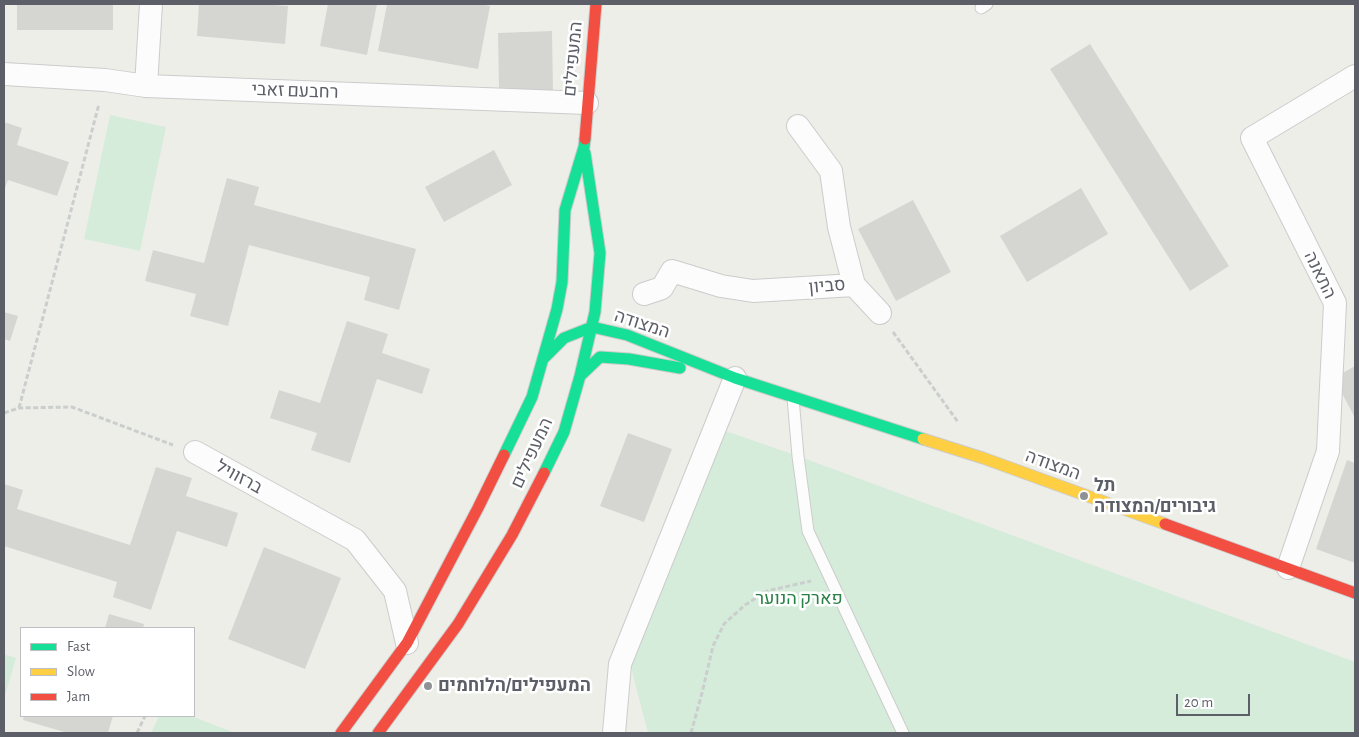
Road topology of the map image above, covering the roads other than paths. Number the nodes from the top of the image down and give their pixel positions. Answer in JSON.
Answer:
{"nodes":[{"id":1,"x":151,"y":4,"type":"edge"},
{"id":2,"x":596,"y":4,"type":"edge"},
{"id":3,"x":4,"y":74,"type":"edge"},
{"id":4,"x":1355,"y":76,"type":"edge"},
{"id":5,"x":146,"y":86,"type":"junction"},
{"id":6,"x":587,"y":103,"type":"junction"},
{"id":7,"x":798,"y":126,"type":"dead end"},
{"id":8,"x":584,"y":147,"type":"junction"},
{"id":9,"x":854,"y":285,"type":"junction"},
{"id":10,"x":644,"y":294,"type":"dead end"},
{"id":11,"x":880,"y":313,"type":"road end"},
{"id":12,"x":592,"y":328,"type":"junction"},
{"id":13,"x":543,"y":359,"type":"junction"},
{"id":14,"x":580,"y":376,"type":"junction"},
{"id":15,"x":735,"y":378,"type":"junction"},
{"id":16,"x":793,"y":396,"type":"junction"},
{"id":17,"x":195,"y":452,"type":"road end"},
{"id":18,"x":1288,"y":568,"type":"junction"},
{"id":19,"x":1355,"y":593,"type":"edge"},
{"id":20,"x":406,"y":644,"type":"junction"},
{"id":21,"x":341,"y":733,"type":"edge"},
{"id":22,"x":378,"y":733,"type":"edge"},
{"id":23,"x":614,"y":733,"type":"edge"},
{"id":24,"x":903,"y":733,"type":"edge"}],
"edges":[{"from":1,"to":5,"type":"street"},
{"from":2,"to":6,"type":"street","name":"המעפילים"},
{"from":3,"to":5,"type":"street","name":"רחבעם זאבי"},
{"from":4,"to":18,"type":"street","name":"התאנה"},
{"from":5,"to":6,"type":"street","name":"רחבעם זאבי"},
{"from":6,"to":8,"type":"street","name":"המעפילים"},
{"from":7,"to":9,"type":"street","name":"סביון"},
{"from":8,"to":12,"type":"street","name":"המעפילים"},
{"from":8,"to":13,"type":"street","name":"המעפילים"},
{"from":9,"to":10,"type":"street","name":"סביון"},
{"from":9,"to":11,"type":"street"},
{"from":12,"to":13,"type":"street","name":"המצודה"},
{"from":12,"to":14,"type":"street","name":"המעפילים"},
{"from":12,"to":15,"type":"street","name":"המצודה"},
{"from":13,"to":20,"type":"street","name":"המעפילים"},
{"from":14,"to":15,"type":"street","name":"המצודה"},
{"from":14,"to":22,"type":"street","name":"המעפילים"},
{"from":15,"to":16,"type":"street","name":"המצודה"},
{"from":15,"to":23,"type":"street"},
{"from":16,"to":18,"type":"street","name":"המצודה"},
{"from":16,"to":24,"type":"lane"},
{"from":17,"to":20,"type":"street","name":"ברזוויל"},
{"from":18,"to":19,"type":"street","name":"המצודה"},
{"from":20,"to":21,"type":"street","name":"המעפילים"}]}
